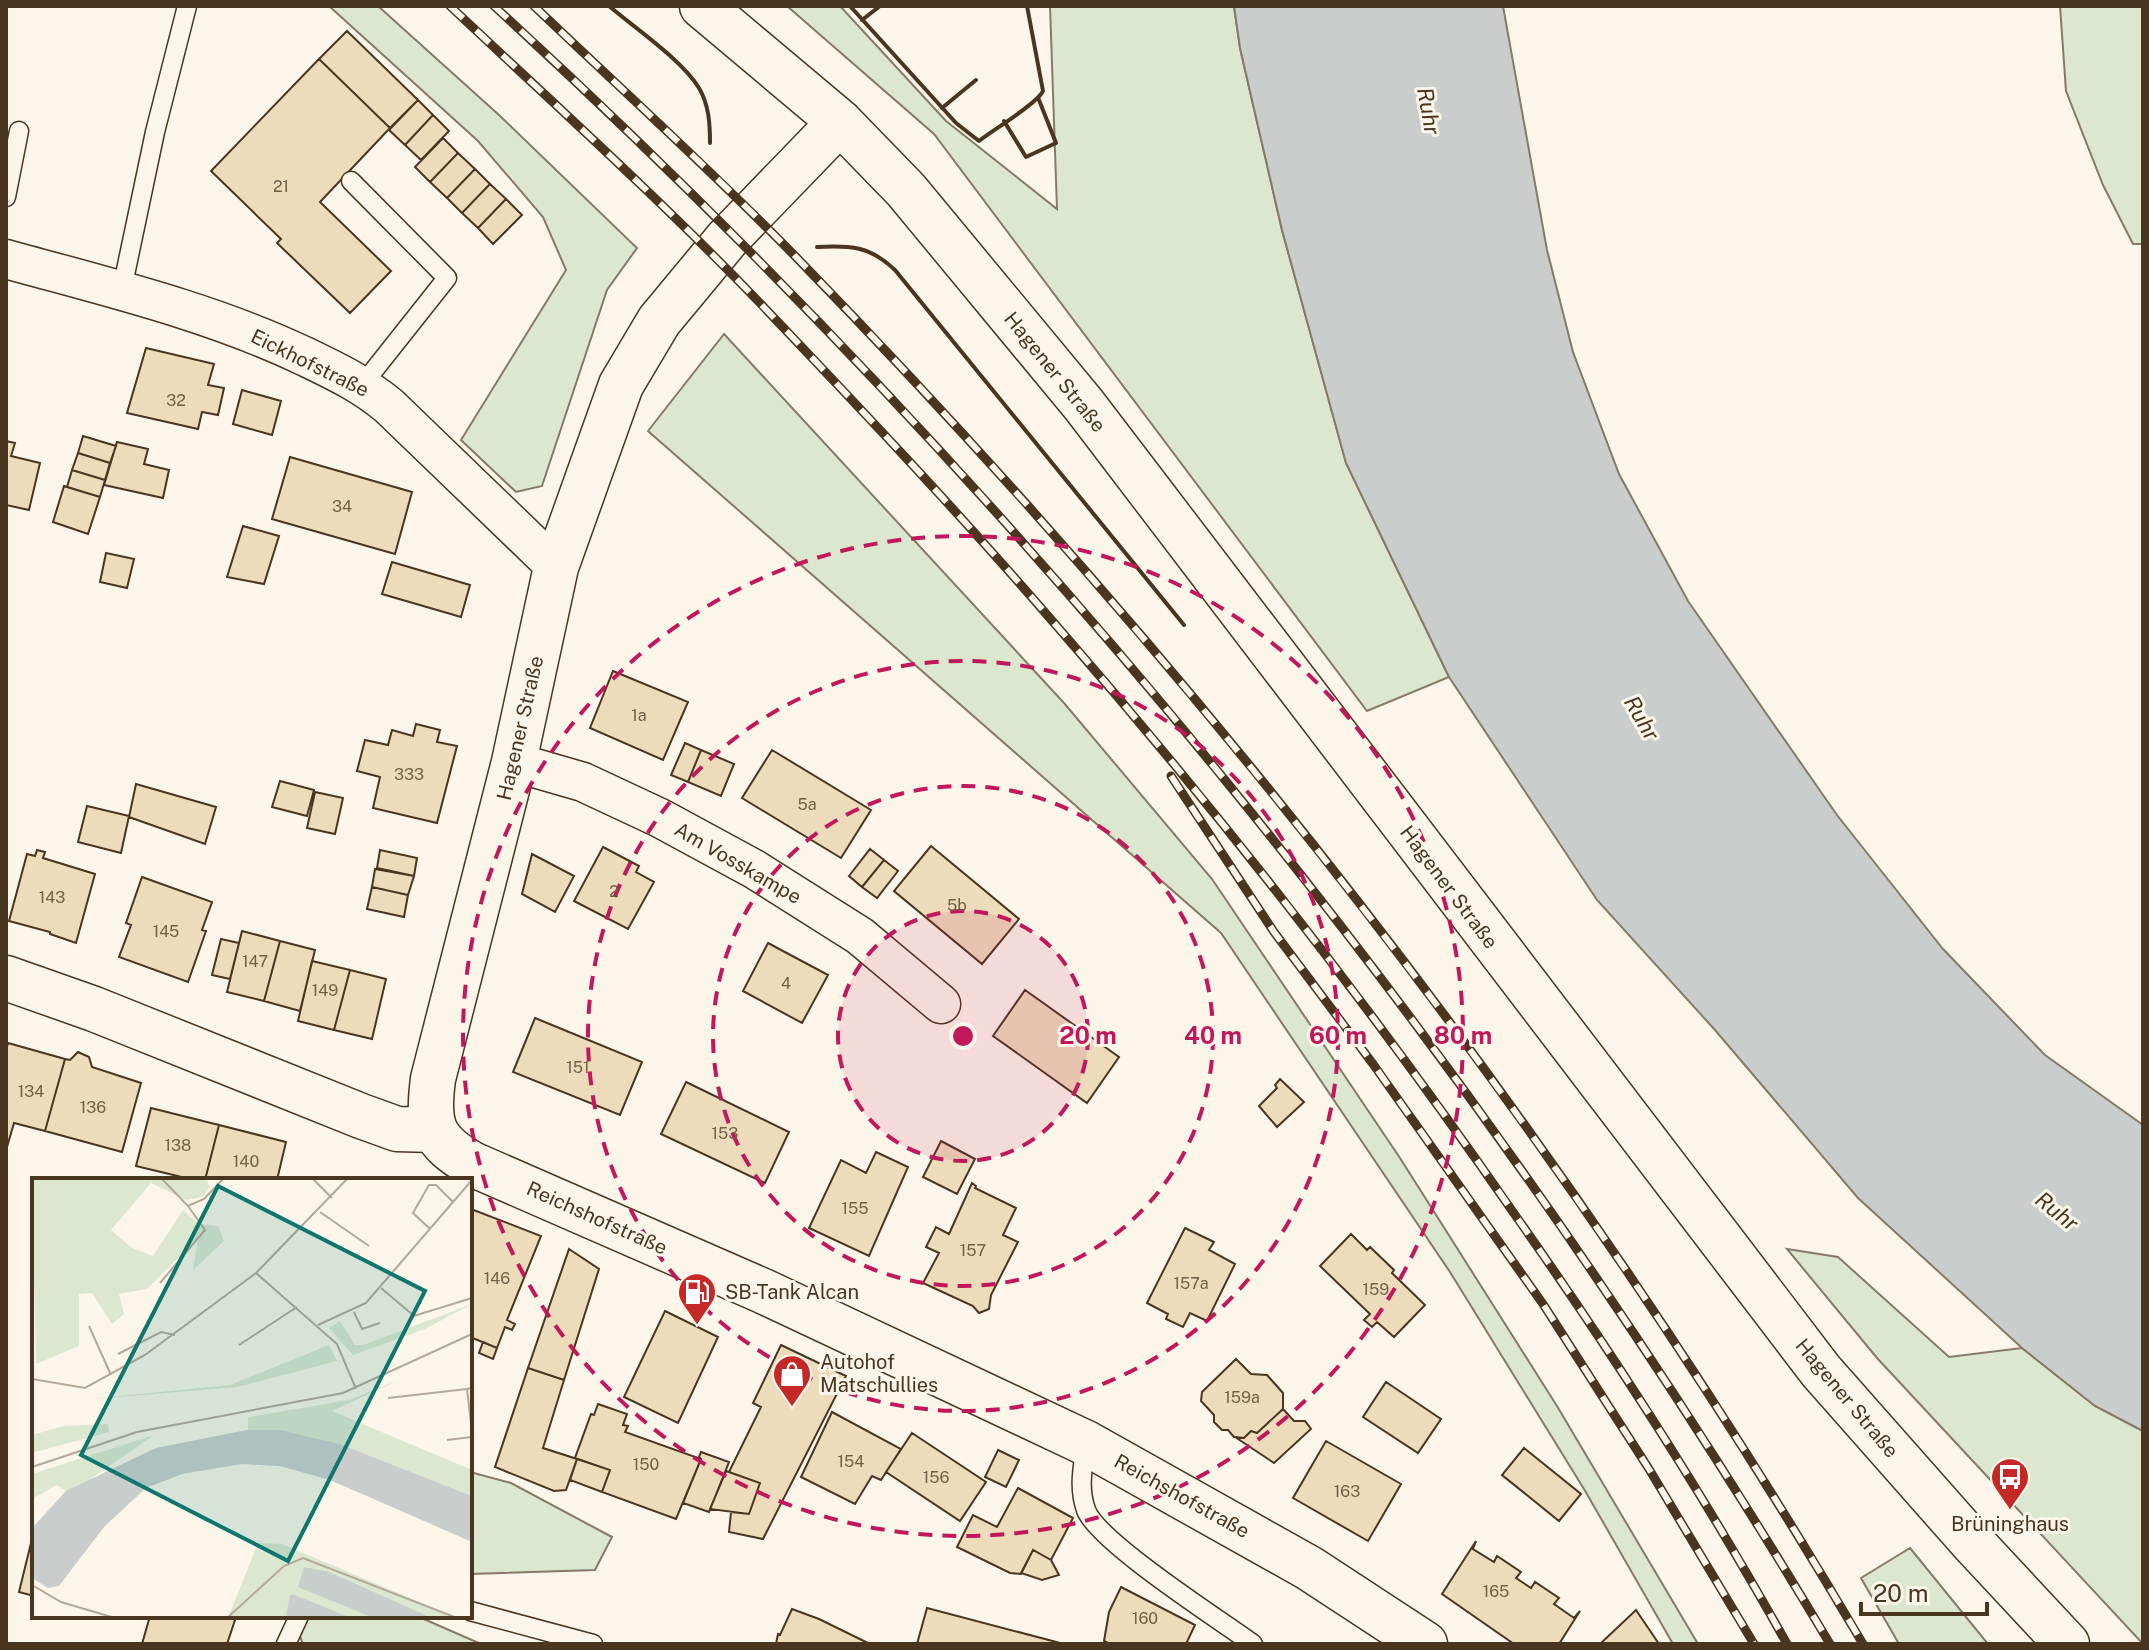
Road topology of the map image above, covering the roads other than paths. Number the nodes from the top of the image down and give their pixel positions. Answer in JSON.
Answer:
{"nodes":[{"id":1,"x":187,"y":6,"type":"edge"},
{"id":2,"x":702,"y":6,"type":"edge"},
{"id":3,"x":840,"y":122,"type":"junction"},
{"id":4,"x":19,"y":131,"type":"dead end"},
{"id":5,"x":351,"y":181,"type":"dead end"},
{"id":6,"x":6,"y":197,"type":"edge"},
{"id":7,"x":6,"y":259,"type":"edge"},
{"id":8,"x":122,"y":289,"type":"junction"},
{"id":9,"x":363,"y":384,"type":"junction"},
{"id":10,"x":556,"y":567,"type":"junction"},
{"id":11,"x":514,"y":762,"type":"junction"},
{"id":12,"x":6,"y":978,"type":"edge"},
{"id":13,"x":941,"y":1004,"type":"dead end"},
{"id":14,"x":434,"y":1130,"type":"junction"},
{"id":15,"x":1086,"y":1443,"type":"junction"},
{"id":16,"x":472,"y":1612,"type":"edge"},
{"id":17,"x":298,"y":1618,"type":"edge"},
{"id":18,"x":286,"y":1644,"type":"edge"},
{"id":19,"x":593,"y":1644,"type":"edge"},
{"id":20,"x":1253,"y":1644,"type":"edge"},
{"id":21,"x":1425,"y":1644,"type":"edge"},
{"id":22,"x":2067,"y":1644,"type":"edge"}],
"edges":[{"from":1,"to":8,"type":"lane"},
{"from":2,"to":3,"type":"street","name":"Hagener Straße"},
{"from":3,"to":10,"type":"street","name":"Hagener Straße"},
{"from":3,"to":22,"type":"street","name":"Hagener Straße"},
{"from":4,"to":6,"type":"lane"},
{"from":5,"to":9,"type":"lane"},
{"from":7,"to":8,"type":"street","name":"Eickhofstraße"},
{"from":8,"to":9,"type":"street","name":"Eickhofstraße"},
{"from":9,"to":10,"type":"street","name":"Eickhofstraße"},
{"from":10,"to":11,"type":"street","name":"Hagener Straße"},
{"from":11,"to":13,"type":"street","name":"Am Vosskampe"},
{"from":11,"to":14,"type":"street","name":"Hagener Straße"},
{"from":12,"to":14,"type":"street"},
{"from":14,"to":15,"type":"street","name":"Reichshofstraße"},
{"from":15,"to":20,"type":"lane"},
{"from":15,"to":21,"type":"street","name":"Reichshofstraße"},
{"from":16,"to":19,"type":"lane"},
{"from":17,"to":18,"type":"lane"}]}
